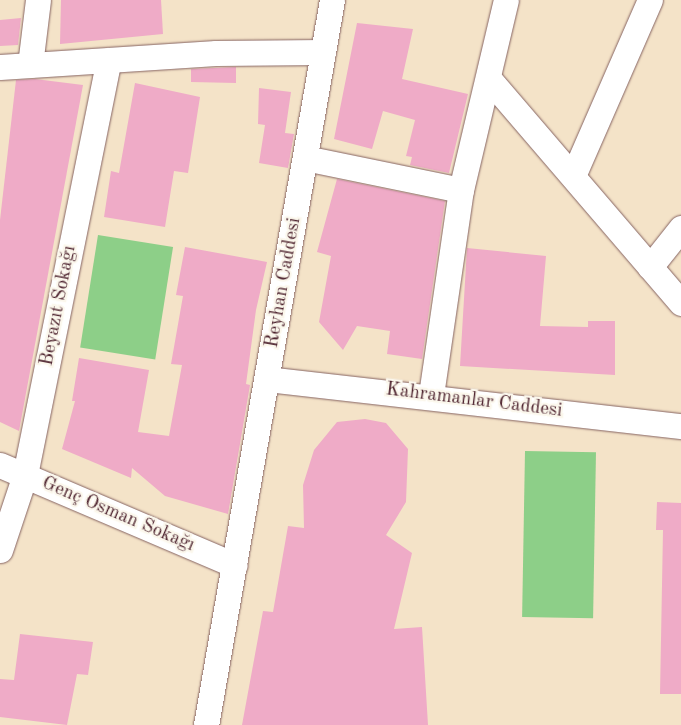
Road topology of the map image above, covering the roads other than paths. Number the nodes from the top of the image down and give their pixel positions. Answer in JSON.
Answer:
{"nodes":[{"id":1,"x":38,"y":0,"type":"edge"},
{"id":2,"x":332,"y":0,"type":"edge"},
{"id":3,"x":506,"y":0,"type":"edge"},
{"id":4,"x":650,"y":0,"type":"edge"},
{"id":5,"x":322,"y":52,"type":"junction"},
{"id":6,"x":109,"y":60,"type":"junction"},
{"id":7,"x":30,"y":65,"type":"junction"},
{"id":8,"x":0,"y":67,"type":"edge"},
{"id":9,"x":489,"y":78,"type":"junction"},
{"id":10,"x":305,"y":158,"type":"junction"},
{"id":11,"x":573,"y":176,"type":"junction"},
{"id":12,"x":460,"y":190,"type":"junction"},
{"id":13,"x":681,"y":228,"type":"edge"},
{"id":14,"x":650,"y":267,"type":"junction"},
{"id":15,"x":681,"y":303,"type":"edge"},
{"id":16,"x":267,"y":379,"type":"junction"},
{"id":17,"x":431,"y":395,"type":"junction"},
{"id":18,"x":681,"y":426,"type":"edge"},
{"id":19,"x":0,"y":465,"type":"edge"},
{"id":20,"x":25,"y":475,"type":"junction"},
{"id":21,"x":0,"y":550,"type":"edge"},
{"id":22,"x":235,"y":565,"type":"junction"},
{"id":23,"x":206,"y":725,"type":"edge"}],
"edges":[{"from":1,"to":7,"type":"street"},
{"from":2,"to":5,"type":"street","name":"Reyhan Caddesi"},
{"from":3,"to":9,"type":"street"},
{"from":4,"to":11,"type":"street"},
{"from":5,"to":6,"type":"street"},
{"from":5,"to":10,"type":"street","name":"Reyhan Caddesi"},
{"from":6,"to":7,"type":"street"},
{"from":6,"to":20,"type":"street","name":"Beyazıt Sokağı"},
{"from":7,"to":8,"type":"street"},
{"from":9,"to":11,"type":"street"},
{"from":9,"to":12,"type":"street"},
{"from":10,"to":12,"type":"street"},
{"from":10,"to":16,"type":"street","name":"Reyhan Caddesi"},
{"from":11,"to":14,"type":"street"},
{"from":12,"to":17,"type":"street"},
{"from":13,"to":14,"type":"street"},
{"from":14,"to":15,"type":"street"},
{"from":16,"to":17,"type":"street","name":"Kahramanlar Caddesi"},
{"from":16,"to":22,"type":"street","name":"Reyhan Caddesi"},
{"from":17,"to":18,"type":"street","name":"Kahramanlar Caddesi"},
{"from":19,"to":20,"type":"street","name":"Genç Osman Sokağı"},
{"from":20,"to":21,"type":"street","name":"Beyazıt Sokağı"},
{"from":20,"to":22,"type":"street","name":"Genç Osman Sokağı"},
{"from":22,"to":23,"type":"street","name":"Reyhan Caddesi"}]}
